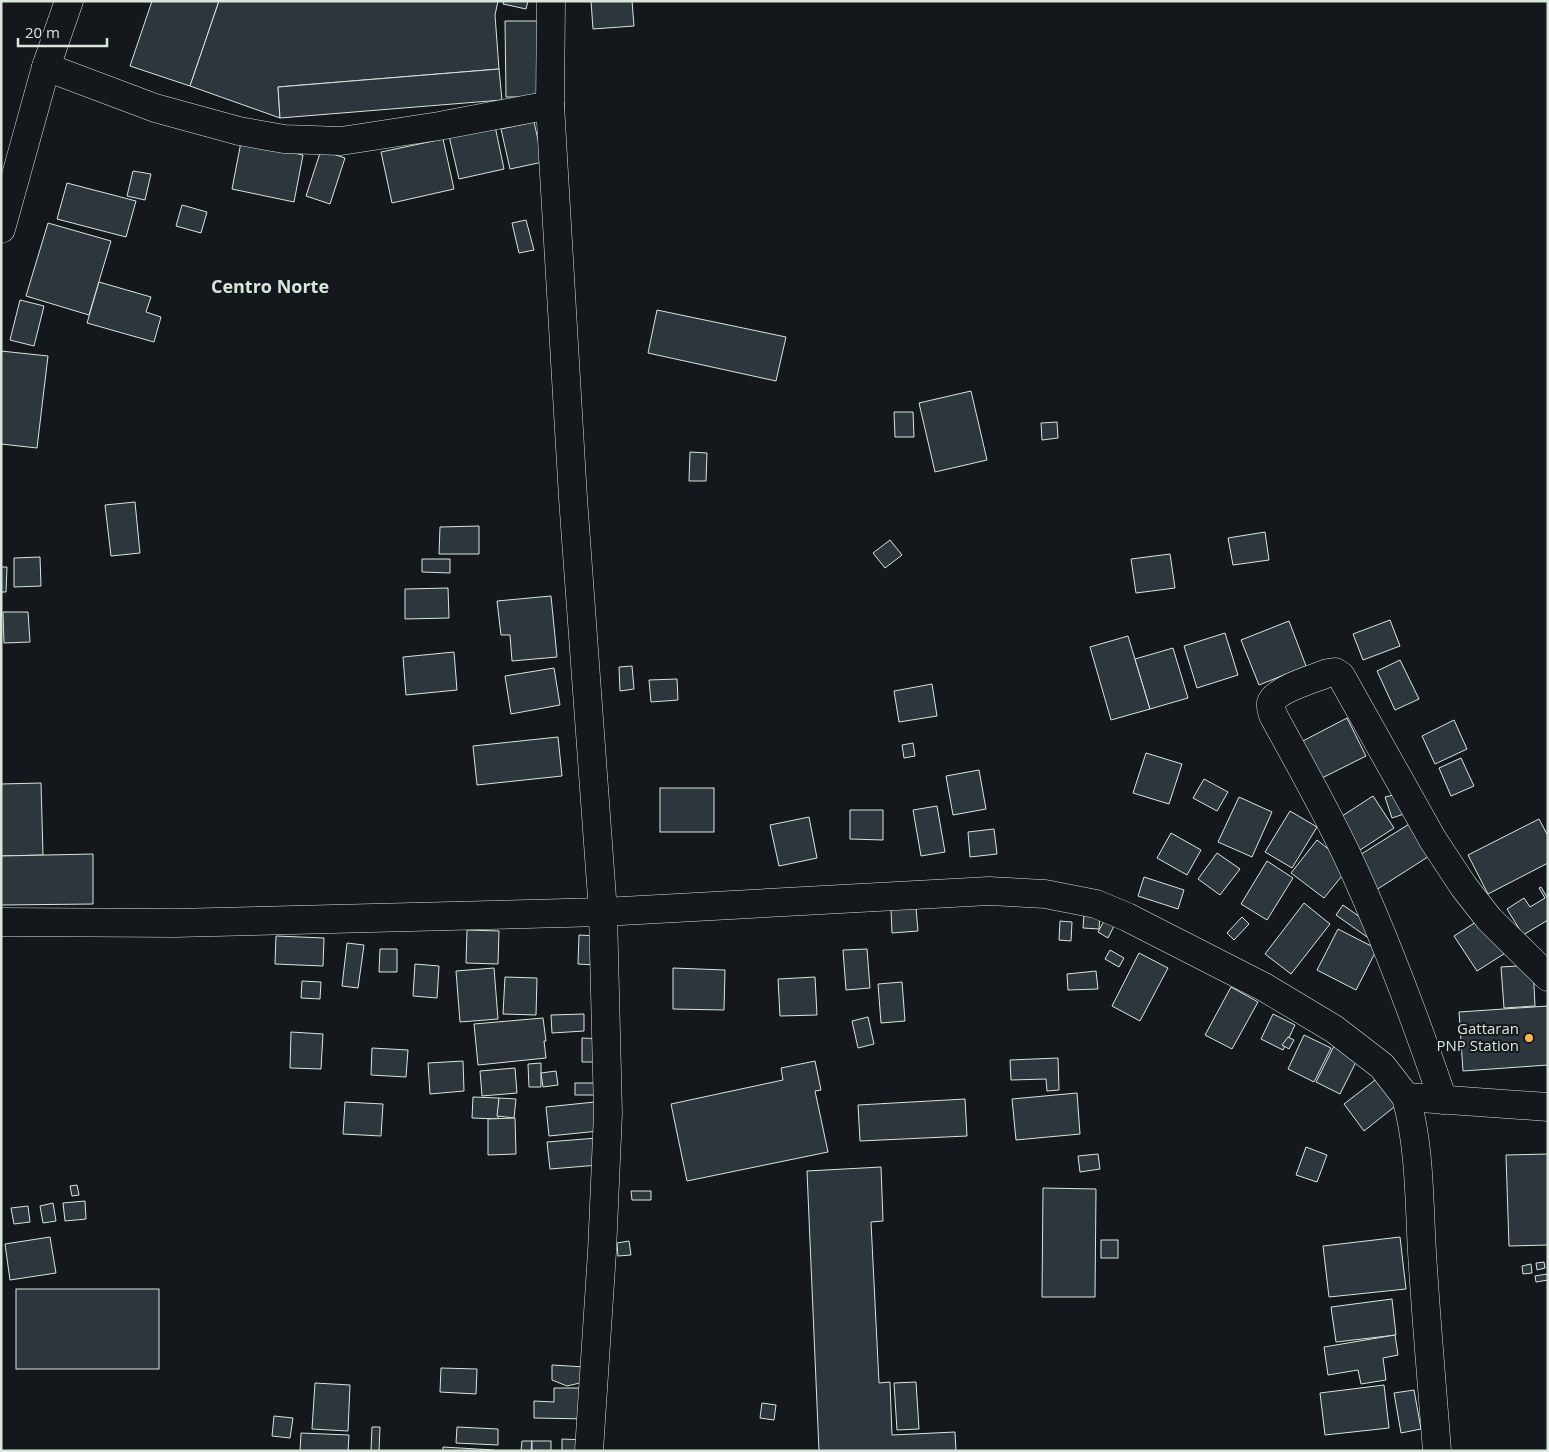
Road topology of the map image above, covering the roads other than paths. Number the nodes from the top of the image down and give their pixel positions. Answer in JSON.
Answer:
{"nodes":[{"id":1,"x":69,"y":1,"type":"edge"},
{"id":2,"x":551,"y":1,"type":"edge"},
{"id":3,"x":46,"y":67,"type":"junction"},
{"id":4,"x":550,"y":105,"type":"junction"},
{"id":5,"x":1,"y":229,"type":"edge"},
{"id":6,"x":602,"y":912,"type":"junction"},
{"id":7,"x":1,"y":922,"type":"edge"},
{"id":8,"x":1548,"y":977,"type":"edge"},
{"id":9,"x":1406,"y":1097,"type":"junction"},
{"id":10,"x":1443,"y":1100,"type":"junction"},
{"id":11,"x":1548,"y":1107,"type":"edge"},
{"id":12,"x":588,"y":1451,"type":"edge"},
{"id":13,"x":1437,"y":1451,"type":"edge"}],
"edges":[{"from":1,"to":3,"type":"main road"},
{"from":2,"to":4,"type":"main road"},
{"from":3,"to":4,"type":"main road"},
{"from":3,"to":5,"type":"main road"},
{"from":4,"to":6,"type":"main road"},
{"from":6,"to":7,"type":"main road"},
{"from":6,"to":9,"type":"main road"},
{"from":6,"to":12,"type":"main road"},
{"from":8,"to":10,"type":"main road"},
{"from":9,"to":10,"type":"main road"},
{"from":9,"to":13,"type":"main road"},
{"from":10,"to":11,"type":"main road"}]}
